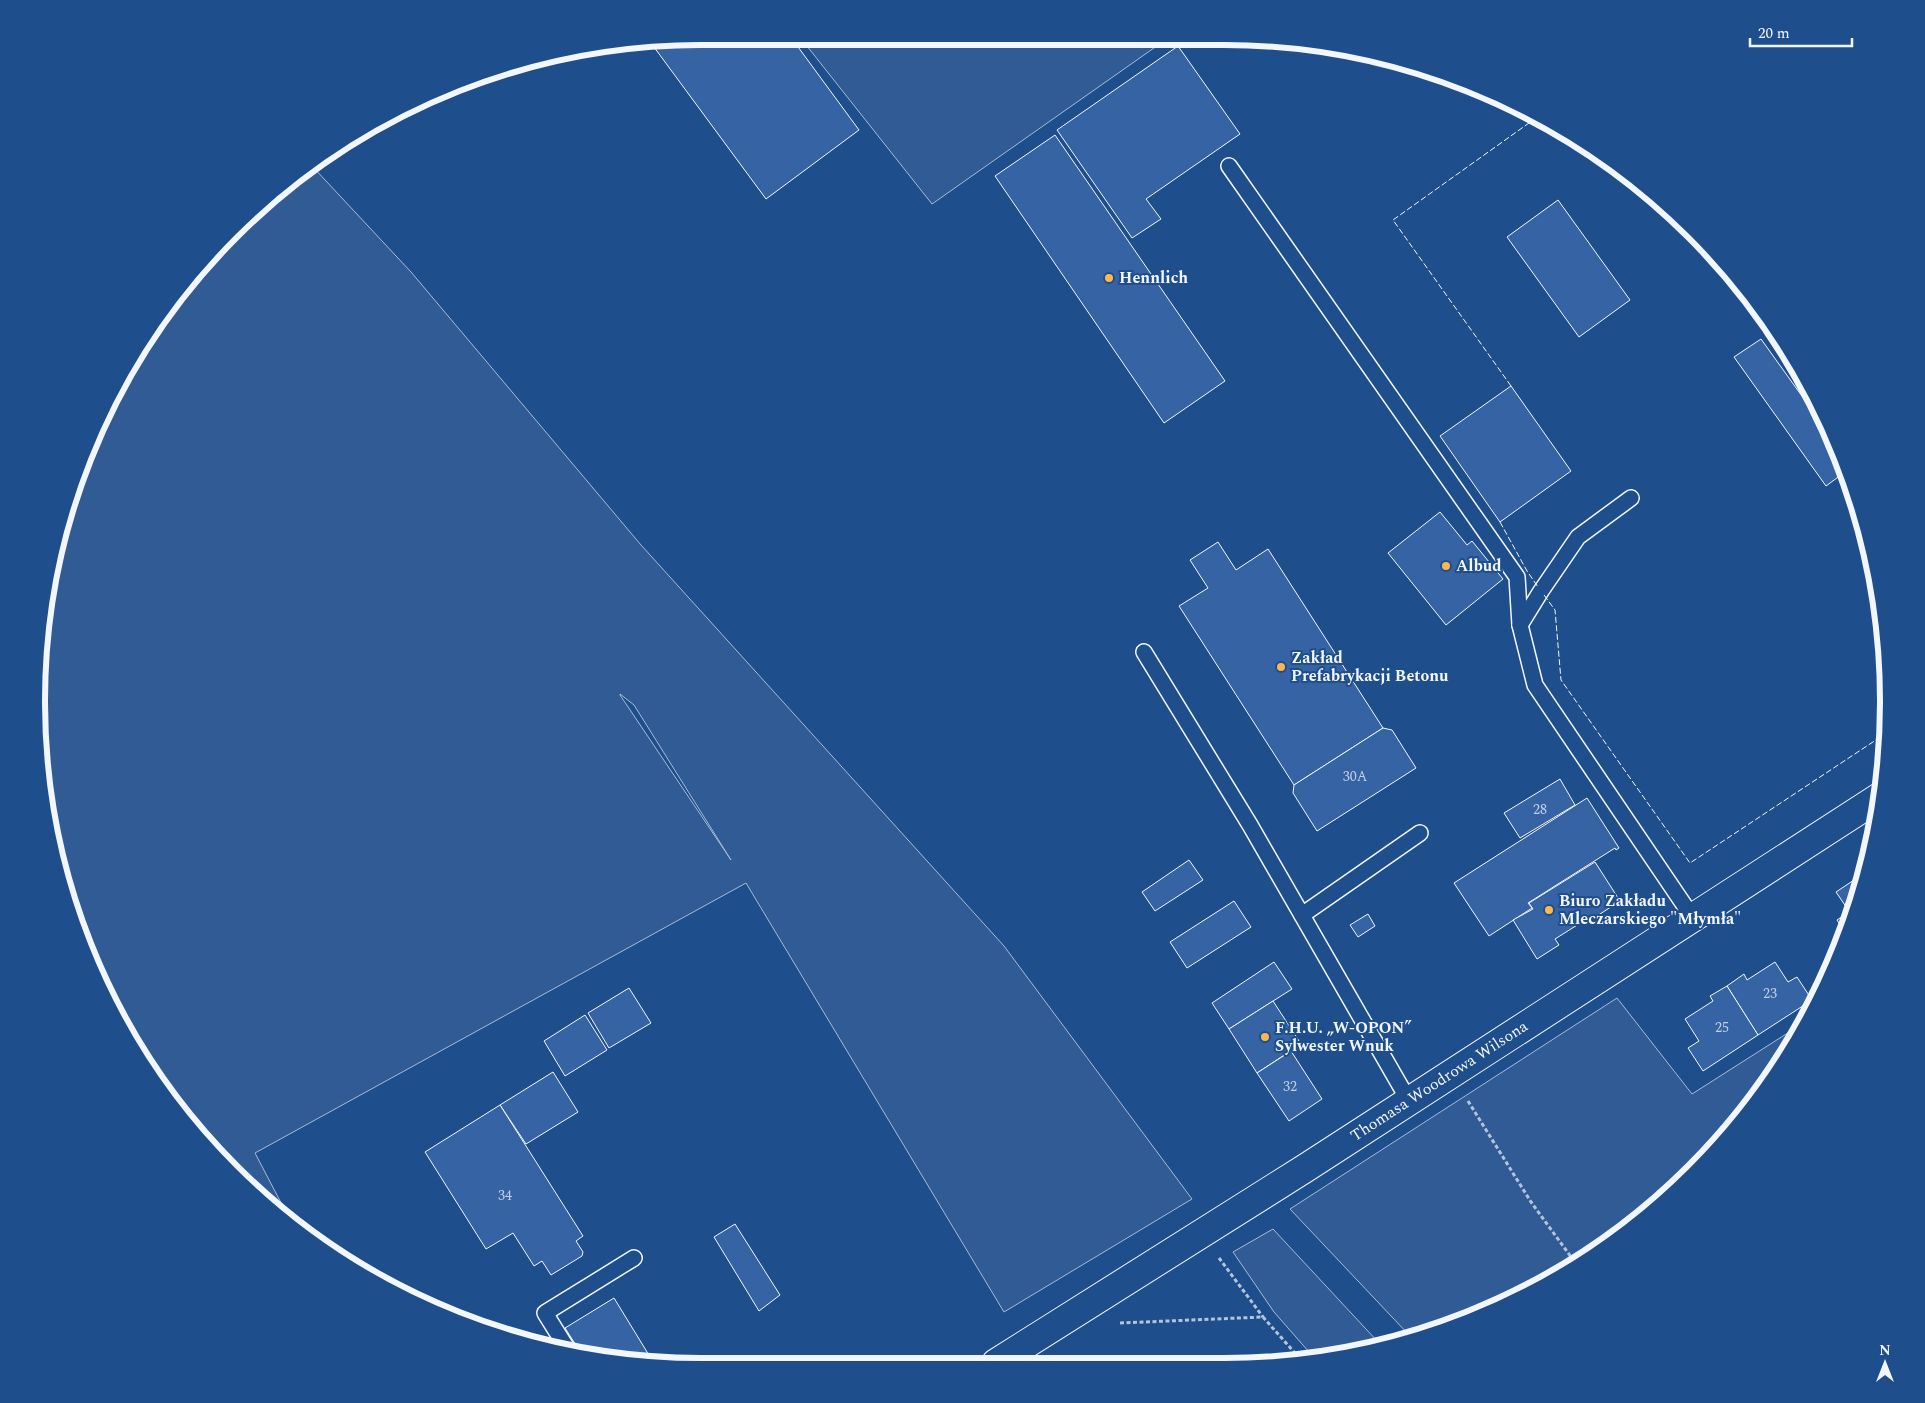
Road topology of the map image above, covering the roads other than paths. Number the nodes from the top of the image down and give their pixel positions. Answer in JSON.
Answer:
{"nodes":[{"id":1,"x":1229,"y":166,"type":"dead end"},
{"id":2,"x":1630,"y":498,"type":"dead end"},
{"id":3,"x":1520,"y":624,"type":"junction"},
{"id":4,"x":1144,"y":652,"type":"dead end"},
{"id":5,"x":1872,"y":802,"type":"edge"},
{"id":6,"x":1420,"y":833,"type":"dead end"},
{"id":7,"x":1302,"y":915,"type":"junction"},
{"id":8,"x":1693,"y":918,"type":"junction"},
{"id":9,"x":1409,"y":1101,"type":"junction"},
{"id":10,"x":634,"y":1258,"type":"dead end"},
{"id":11,"x":564,"y":1343,"type":"edge"},
{"id":12,"x":1004,"y":1358,"type":"edge"}],
"edges":[{"from":1,"to":3,"type":"lane"},
{"from":2,"to":3,"type":"lane"},
{"from":3,"to":8,"type":"lane"},
{"from":4,"to":7,"type":"lane"},
{"from":5,"to":8,"type":"street","name":"Thomasa Woodrowa Wilsona"},
{"from":6,"to":7,"type":"lane"},
{"from":7,"to":9,"type":"lane"},
{"from":8,"to":9,"type":"street","name":"Thomasa Woodrowa Wilsona"},
{"from":9,"to":12,"type":"street","name":"Thomasa Woodrowa Wilsona"},
{"from":10,"to":11,"type":"lane"}]}
